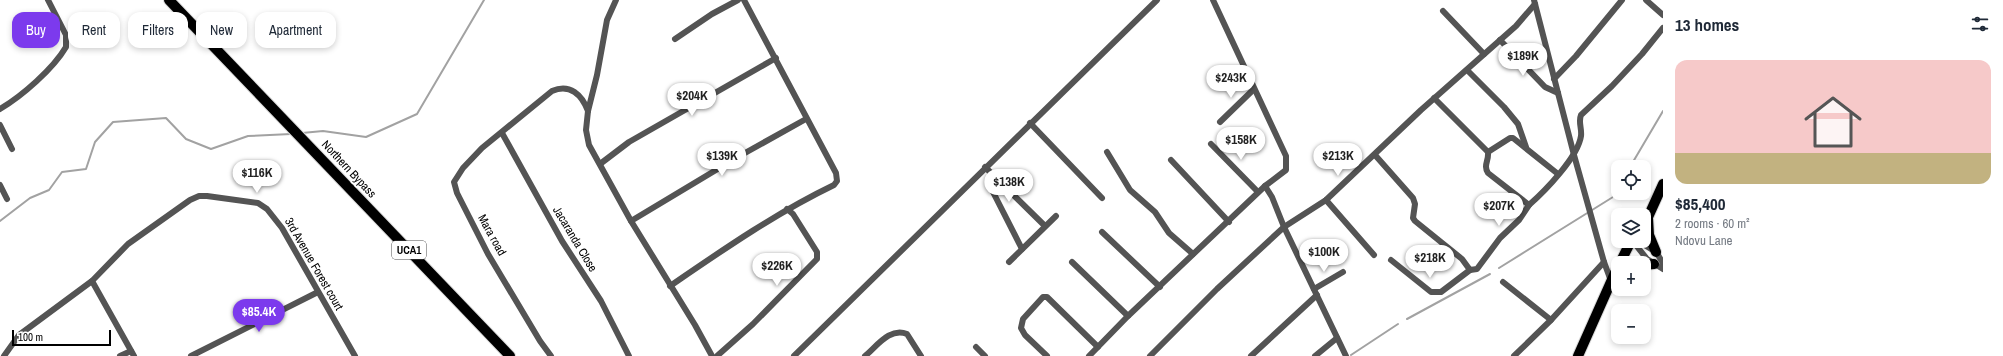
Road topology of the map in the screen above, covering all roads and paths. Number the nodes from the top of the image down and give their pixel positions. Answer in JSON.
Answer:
{"nodes":[{"id":1,"x":48,"y":0,"type":"edge"},
{"id":2,"x":169,"y":0,"type":"edge"},
{"id":3,"x":616,"y":0,"type":"edge"},
{"id":4,"x":738,"y":0,"type":"edge"},
{"id":5,"x":744,"y":0,"type":"edge"},
{"id":6,"x":1157,"y":0,"type":"edge"},
{"id":7,"x":1213,"y":0,"type":"edge"},
{"id":8,"x":1622,"y":0,"type":"edge"},
{"id":9,"x":1646,"y":0,"type":"edge"},
{"id":10,"x":1534,"y":2,"type":"edge"},
{"id":11,"x":1443,"y":10,"type":"dead end"},
{"id":12,"x":1663,"y":15,"type":"edge"},
{"id":13,"x":1663,"y":28,"type":"edge"},
{"id":14,"x":675,"y":39,"type":"dead end"},
{"id":15,"x":1500,"y":40,"type":"junction"},
{"id":16,"x":1484,"y":54,"type":"junction"},
{"id":17,"x":776,"y":58,"type":"junction"},
{"id":18,"x":1467,"y":70,"type":"junction"},
{"id":19,"x":1554,"y":79,"type":"junction"},
{"id":20,"x":1254,"y":89,"type":"junction"},
{"id":21,"x":1558,"y":93,"type":"junction"},
{"id":22,"x":1434,"y":98,"type":"junction"},
{"id":23,"x":0,"y":109,"type":"edge"},
{"id":24,"x":588,"y":111,"type":"junction"},
{"id":25,"x":806,"y":119,"type":"junction"},
{"id":26,"x":1220,"y":122,"type":"dead end"},
{"id":27,"x":1030,"y":123,"type":"junction"},
{"id":28,"x":0,"y":125,"type":"edge"},
{"id":29,"x":502,"y":133,"type":"junction"},
{"id":30,"x":1211,"y":144,"type":"dead end"},
{"id":31,"x":1526,"y":147,"type":"junction"},
{"id":32,"x":12,"y":149,"type":"dead end"},
{"id":33,"x":1107,"y":152,"type":"dead end"},
{"id":34,"x":1488,"y":152,"type":"junction"},
{"id":35,"x":1375,"y":155,"type":"junction"},
{"id":36,"x":1574,"y":155,"type":"junction"},
{"id":37,"x":1171,"y":160,"type":"dead end"},
{"id":38,"x":600,"y":164,"type":"junction"},
{"id":39,"x":985,"y":167,"type":"junction"},
{"id":40,"x":1558,"y":174,"type":"junction"},
{"id":41,"x":998,"y":179,"type":"junction"},
{"id":42,"x":1663,"y":182,"type":"edge"},
{"id":43,"x":0,"y":185,"type":"edge"},
{"id":44,"x":1265,"y":186,"type":"junction"},
{"id":45,"x":1258,"y":192,"type":"junction"},
{"id":46,"x":8,"y":198,"type":"dead end"},
{"id":47,"x":1102,"y":198,"type":"dead end"},
{"id":48,"x":1326,"y":200,"type":"junction"},
{"id":49,"x":1529,"y":205,"type":"junction"},
{"id":50,"x":1651,"y":208,"type":"edge"},
{"id":51,"x":787,"y":209,"type":"junction"},
{"id":52,"x":1056,"y":216,"type":"dead end"},
{"id":53,"x":631,"y":221,"type":"junction"},
{"id":54,"x":1229,"y":222,"type":"junction"},
{"id":55,"x":1045,"y":226,"type":"junction"},
{"id":56,"x":1284,"y":227,"type":"junction"},
{"id":57,"x":1102,"y":232,"type":"dead end"},
{"id":58,"x":1651,"y":240,"type":"edge"},
{"id":59,"x":1639,"y":248,"type":"edge"},
{"id":60,"x":1648,"y":248,"type":"edge"},
{"id":61,"x":1022,"y":249,"type":"junction"},
{"id":62,"x":1656,"y":252,"type":"junction"},
{"id":63,"x":1193,"y":254,"type":"junction"},
{"id":64,"x":1374,"y":255,"type":"dead end"},
{"id":65,"x":1391,"y":260,"type":"dead end"},
{"id":66,"x":1009,"y":262,"type":"dead end"},
{"id":67,"x":1072,"y":262,"type":"dead end"},
{"id":68,"x":1604,"y":262,"type":"junction"},
{"id":69,"x":1654,"y":264,"type":"edge"},
{"id":70,"x":1663,"y":269,"type":"edge"},
{"id":71,"x":1470,"y":270,"type":"junction"},
{"id":72,"x":1343,"y":272,"type":"dead end"},
{"id":73,"x":1611,"y":277,"type":"edge"},
{"id":74,"x":92,"y":281,"type":"junction"},
{"id":75,"x":1503,"y":282,"type":"dead end"},
{"id":76,"x":670,"y":286,"type":"junction"},
{"id":77,"x":1160,"y":286,"type":"junction"},
{"id":78,"x":1611,"y":290,"type":"edge"},
{"id":79,"x":1611,"y":291,"type":"edge"},
{"id":80,"x":318,"y":292,"type":"junction"},
{"id":81,"x":1316,"y":292,"type":"junction"},
{"id":82,"x":1128,"y":316,"type":"junction"},
{"id":83,"x":1551,"y":320,"type":"junction"},
{"id":84,"x":1337,"y":338,"type":"junction"},
{"id":85,"x":976,"y":347,"type":"dead end"},
{"id":86,"x":1098,"y":347,"type":"junction"},
{"id":87,"x":133,"y":353,"type":"edge"},
{"id":88,"x":4,"y":356,"type":"edge"},
{"id":89,"x":120,"y":356,"type":"edge"},
{"id":90,"x":191,"y":356,"type":"edge"},
{"id":91,"x":355,"y":356,"type":"edge"},
{"id":92,"x":510,"y":356,"type":"edge"},
{"id":93,"x":551,"y":356,"type":"edge"},
{"id":94,"x":629,"y":356,"type":"edge"},
{"id":95,"x":712,"y":356,"type":"edge"},
{"id":96,"x":717,"y":356,"type":"edge"},
{"id":97,"x":794,"y":356,"type":"edge"},
{"id":98,"x":865,"y":356,"type":"edge"},
{"id":99,"x":921,"y":356,"type":"edge"},
{"id":100,"x":985,"y":356,"type":"edge"},
{"id":101,"x":1047,"y":356,"type":"edge"},
{"id":102,"x":1089,"y":356,"type":"edge"},
{"id":103,"x":1150,"y":356,"type":"edge"},
{"id":104,"x":1251,"y":356,"type":"edge"},
{"id":105,"x":1315,"y":356,"type":"edge"},
{"id":106,"x":1346,"y":356,"type":"edge"},
{"id":107,"x":1514,"y":356,"type":"edge"},
{"id":108,"x":1578,"y":356,"type":"edge"},
{"id":109,"x":1582,"y":356,"type":"edge"}],
"edges":[{"from":1,"to":23,"type":"street"},
{"from":2,"to":92,"type":"main road","name":"Northern Bypass","number":"UCA1"},
{"from":3,"to":24,"type":"street"},
{"from":4,"to":14,"type":"street"},
{"from":5,"to":17,"type":"street"},
{"from":6,"to":27,"type":"street"},
{"from":7,"to":20,"type":"street"},
{"from":8,"to":19,"type":"street"},
{"from":9,"to":12,"type":"street"},
{"from":10,"to":15,"type":"street"},
{"from":10,"to":19,"type":"street"},
{"from":11,"to":16,"type":"street"},
{"from":13,"to":36,"type":"street"},
{"from":15,"to":16,"type":"street"},
{"from":15,"to":21,"type":"street"},
{"from":16,"to":18,"type":"street"},
{"from":17,"to":25,"type":"street"},
{"from":17,"to":38,"type":"street"},
{"from":18,"to":22,"type":"street"},
{"from":18,"to":31,"type":"street"},
{"from":19,"to":21,"type":"street"},
{"from":20,"to":26,"type":"street"},
{"from":20,"to":44,"type":"street"},
{"from":21,"to":36,"type":"street"},
{"from":22,"to":34,"type":"street"},
{"from":22,"to":35,"type":"street"},
{"from":24,"to":29,"type":"street","name":"Mara road"},
{"from":24,"to":38,"type":"street"},
{"from":25,"to":51,"type":"street"},
{"from":25,"to":53,"type":"street"},
{"from":27,"to":39,"type":"street"},
{"from":27,"to":47,"type":"street"},
{"from":28,"to":32,"type":"street"},
{"from":29,"to":93,"type":"street","name":"Mara road"},
{"from":29,"to":94,"type":"street","name":"Jacaranda Close"},
{"from":30,"to":45,"type":"street"},
{"from":31,"to":34,"type":"street"},
{"from":31,"to":40,"type":"street"},
{"from":33,"to":63,"type":"street"},
{"from":34,"to":49,"type":"street"},
{"from":35,"to":48,"type":"street"},
{"from":35,"to":71,"type":"street"},
{"from":36,"to":40,"type":"street"},
{"from":36,"to":68,"type":"street"},
{"from":37,"to":54,"type":"street"},
{"from":38,"to":53,"type":"street"},
{"from":39,"to":41,"type":"street"},
{"from":39,"to":97,"type":"street"},
{"from":40,"to":49,"type":"street"},
{"from":41,"to":55,"type":"street"},
{"from":41,"to":61,"type":"street"},
{"from":42,"to":50,"type":"main road"},
{"from":43,"to":46,"type":"street"},
{"from":44,"to":45,"type":"street"},
{"from":44,"to":56,"type":"street"},
{"from":45,"to":54,"type":"street"},
{"from":48,"to":56,"type":"street"},
{"from":48,"to":64,"type":"street"},
{"from":49,"to":71,"type":"street"},
{"from":51,"to":76,"type":"street"},
{"from":51,"to":96,"type":"street"},
{"from":52,"to":55,"type":"street"},
{"from":53,"to":76,"type":"street"},
{"from":54,"to":63,"type":"street"},
{"from":55,"to":61,"type":"street"},
{"from":56,"to":81,"type":"street"},
{"from":56,"to":103,"type":"street"},
{"from":57,"to":77,"type":"street"},
{"from":58,"to":62,"type":"main road"},
{"from":59,"to":69,"type":"street"},
{"from":60,"to":62,"type":"street"},
{"from":61,"to":66,"type":"street"},
{"from":62,"to":69,"type":"street"},
{"from":63,"to":77,"type":"street"},
{"from":65,"to":71,"type":"street"},
{"from":67,"to":82,"type":"street"},
{"from":68,"to":73,"type":"street"},
{"from":68,"to":83,"type":"street"},
{"from":69,"to":70,"type":"street"},
{"from":72,"to":81,"type":"street"},
{"from":74,"to":80,"type":"street","name":"3rd Avenue Forest court"},
{"from":74,"to":87,"type":"street"},
{"from":74,"to":88,"type":"street","name":"3rd Avenue Forest court"},
{"from":75,"to":83,"type":"street"},
{"from":76,"to":95,"type":"street"},
{"from":77,"to":82,"type":"street"},
{"from":78,"to":108,"type":"main road"},
{"from":79,"to":109,"type":"main road"},
{"from":80,"to":90,"type":"street"},
{"from":80,"to":91,"type":"street","name":"3rd Avenue Forest court"},
{"from":81,"to":84,"type":"street"},
{"from":81,"to":104,"type":"street"},
{"from":82,"to":86,"type":"street"},
{"from":83,"to":107,"type":"street"},
{"from":84,"to":105,"type":"street"},
{"from":84,"to":106,"type":"street"},
{"from":85,"to":100,"type":"street"},
{"from":86,"to":101,"type":"street"},
{"from":86,"to":102,"type":"street"},
{"from":87,"to":89,"type":"street"},
{"from":98,"to":99,"type":"street"}]}
